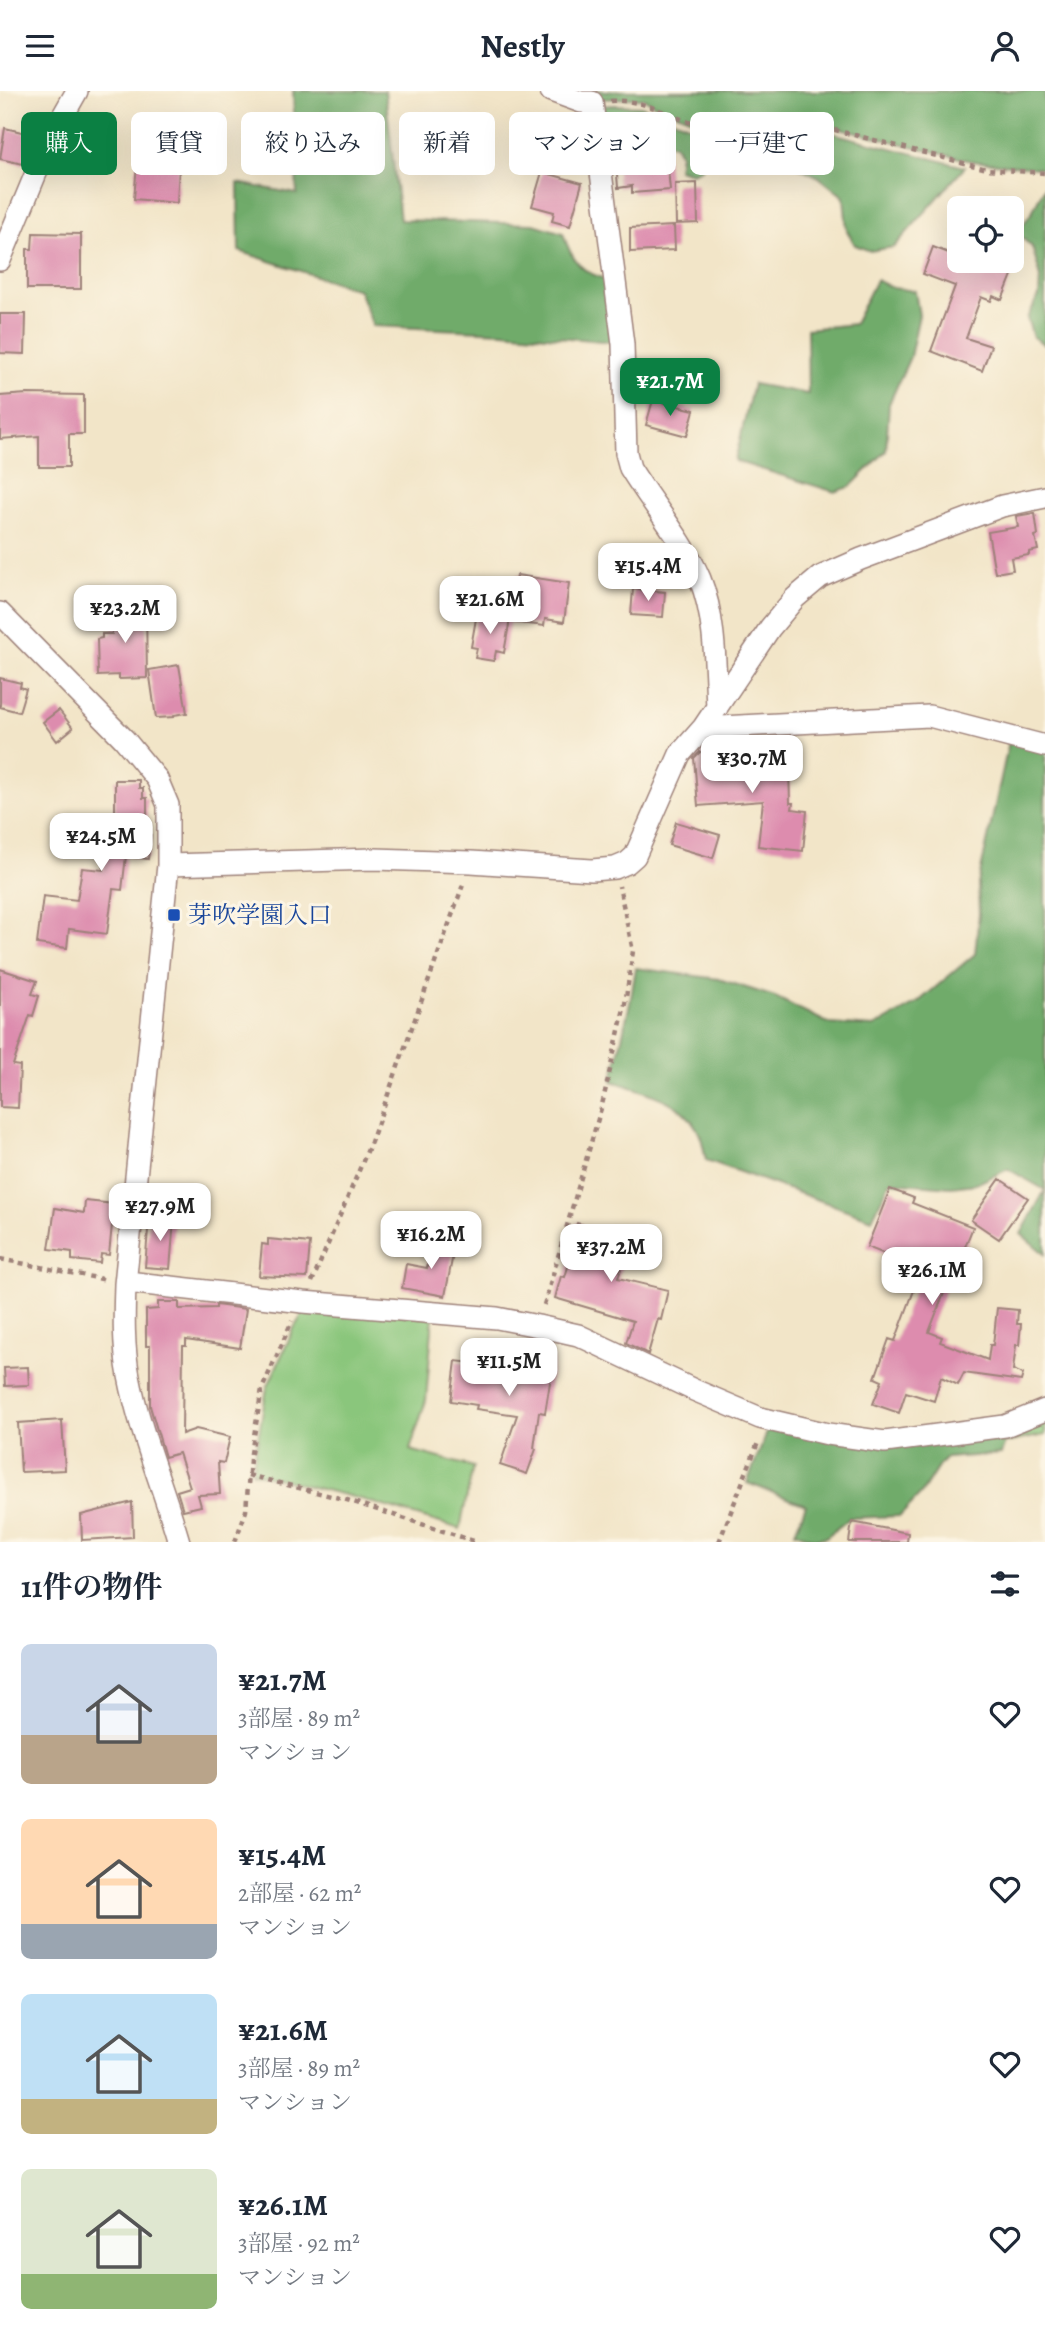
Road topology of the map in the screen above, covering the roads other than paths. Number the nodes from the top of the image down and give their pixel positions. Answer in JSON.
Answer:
{"nodes":[{"id":1,"x":77,"y":91,"type":"edge"},
{"id":2,"x":551,"y":91,"type":"edge"},
{"id":3,"x":0,"y":260,"type":"edge"},
{"id":4,"x":1045,"y":497,"type":"edge"},
{"id":5,"x":0,"y":613,"type":"edge"},
{"id":6,"x":717,"y":708,"type":"junction"},
{"id":7,"x":703,"y":728,"type":"junction"},
{"id":8,"x":1045,"y":746,"type":"edge"},
{"id":9,"x":167,"y":865,"type":"junction"},
{"id":10,"x":125,"y":1284,"type":"junction"},
{"id":11,"x":1045,"y":1410,"type":"edge"},
{"id":12,"x":179,"y":1542,"type":"edge"}],
"edges":[{"from":1,"to":3,"type":"street"},
{"from":2,"to":6,"type":"street"},
{"from":4,"to":6,"type":"street"},
{"from":5,"to":9,"type":"street"},
{"from":6,"to":7,"type":"street"},
{"from":7,"to":8,"type":"street"},
{"from":7,"to":9,"type":"street"},
{"from":9,"to":10,"type":"street"},
{"from":10,"to":11,"type":"street"},
{"from":10,"to":12,"type":"street"}]}
